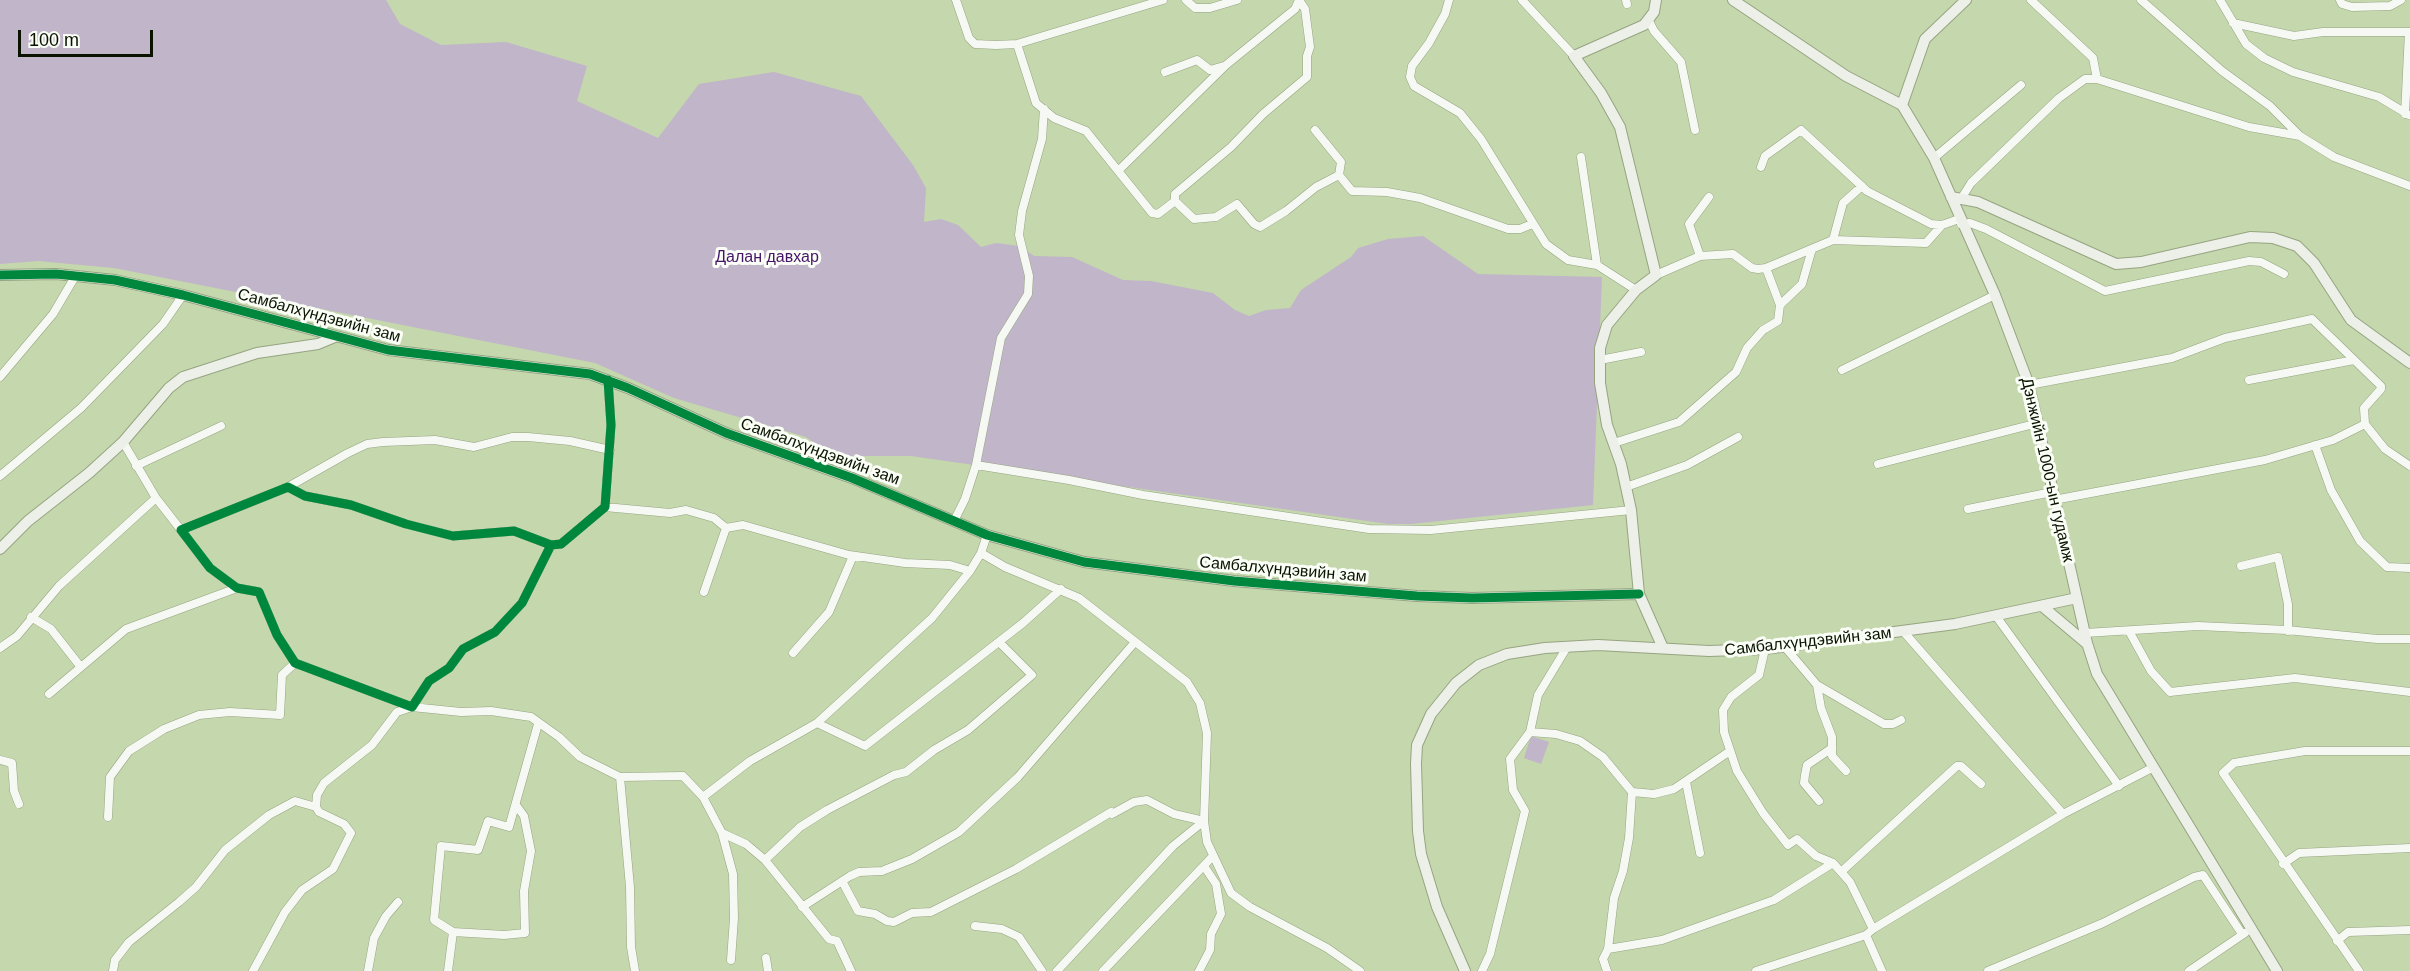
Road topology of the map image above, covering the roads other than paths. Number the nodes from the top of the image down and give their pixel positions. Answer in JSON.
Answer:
{"nodes":[{"id":1,"x":956,"y":0,"type":"edge"},
{"id":2,"x":1163,"y":0,"type":"edge"},
{"id":3,"x":1186,"y":0,"type":"edge"},
{"id":4,"x":1238,"y":0,"type":"edge"},
{"id":5,"x":1449,"y":0,"type":"edge"},
{"id":6,"x":1522,"y":0,"type":"edge"},
{"id":7,"x":1656,"y":0,"type":"edge"},
{"id":8,"x":1733,"y":0,"type":"edge"},
{"id":9,"x":1966,"y":0,"type":"edge"},
{"id":10,"x":2031,"y":0,"type":"edge"},
{"id":11,"x":2141,"y":0,"type":"edge"},
{"id":12,"x":2220,"y":0,"type":"edge"},
{"id":13,"x":2340,"y":0,"type":"edge"},
{"id":14,"x":2401,"y":0,"type":"edge"},
{"id":15,"x":1649,"y":21,"type":"junction"},
{"id":16,"x":2233,"y":23,"type":"junction"},
{"id":17,"x":2410,"y":28,"type":"edge"},
{"id":18,"x":1017,"y":44,"type":"junction"},
{"id":19,"x":1574,"y":56,"type":"junction"},
{"id":20,"x":1226,"y":65,"type":"junction"},
{"id":21,"x":1165,"y":72,"type":"dead end"},
{"id":22,"x":2097,"y":79,"type":"junction"},
{"id":23,"x":2021,"y":85,"type":"dead end"},
{"id":24,"x":1902,"y":105,"type":"junction"},
{"id":25,"x":1044,"y":109,"type":"junction"},
{"id":26,"x":2408,"y":115,"type":"edge"},
{"id":27,"x":1315,"y":130,"type":"dead end"},
{"id":28,"x":1695,"y":130,"type":"dead end"},
{"id":29,"x":2300,"y":136,"type":"junction"},
{"id":30,"x":1581,"y":157,"type":"dead end"},
{"id":31,"x":1934,"y":158,"type":"junction"},
{"id":32,"x":1761,"y":167,"type":"dead end"},
{"id":33,"x":1119,"y":170,"type":"junction"},
{"id":34,"x":1340,"y":175,"type":"junction"},
{"id":35,"x":1862,"y":186,"type":"junction"},
{"id":36,"x":2410,"y":186,"type":"edge"},
{"id":37,"x":1708,"y":197,"type":"dead end"},
{"id":38,"x":1956,"y":198,"type":"junction"},
{"id":39,"x":1175,"y":201,"type":"junction"},
{"id":40,"x":1960,"y":222,"type":"junction"},
{"id":41,"x":1532,"y":224,"type":"junction"},
{"id":42,"x":1942,"y":225,"type":"junction"},
{"id":43,"x":1833,"y":240,"type":"junction"},
{"id":44,"x":1812,"y":249,"type":"junction"},
{"id":45,"x":1700,"y":256,"type":"junction"},
{"id":46,"x":1596,"y":266,"type":"junction"},
{"id":47,"x":1766,"y":268,"type":"junction"},
{"id":48,"x":2284,"y":274,"type":"dead end"},
{"id":49,"x":0,"y":275,"type":"edge"},
{"id":50,"x":75,"y":275,"type":"junction"},
{"id":51,"x":1656,"y":275,"type":"junction"},
{"id":52,"x":1636,"y":290,"type":"junction"},
{"id":53,"x":183,"y":295,"type":"junction"},
{"id":54,"x":1995,"y":295,"type":"junction"},
{"id":55,"x":1780,"y":305,"type":"junction"},
{"id":56,"x":335,"y":337,"type":"junction"},
{"id":57,"x":1641,"y":352,"type":"dead end"},
{"id":58,"x":1600,"y":360,"type":"junction"},
{"id":59,"x":2354,"y":360,"type":"junction"},
{"id":60,"x":2410,"y":363,"type":"edge"},
{"id":61,"x":1842,"y":370,"type":"dead end"},
{"id":62,"x":0,"y":377,"type":"edge"},
{"id":63,"x":608,"y":380,"type":"junction"},
{"id":64,"x":2249,"y":380,"type":"dead end"},
{"id":65,"x":2029,"y":385,"type":"junction"},
{"id":66,"x":2038,"y":423,"type":"junction"},
{"id":67,"x":2365,"y":424,"type":"junction"},
{"id":68,"x":221,"y":426,"type":"dead end"},
{"id":69,"x":1738,"y":437,"type":"dead end"},
{"id":70,"x":123,"y":442,"type":"junction"},
{"id":71,"x":1614,"y":443,"type":"junction"},
{"id":72,"x":2315,"y":445,"type":"junction"},
{"id":73,"x":610,"y":450,"type":"junction"},
{"id":74,"x":1878,"y":464,"type":"dead end"},
{"id":75,"x":976,"y":465,"type":"junction"},
{"id":76,"x":136,"y":466,"type":"junction"},
{"id":77,"x":2410,"y":466,"type":"edge"},
{"id":78,"x":0,"y":476,"type":"edge"},
{"id":79,"x":288,"y":487,"type":"junction"},
{"id":80,"x":1626,"y":487,"type":"junction"},
{"id":81,"x":2053,"y":496,"type":"junction"},
{"id":82,"x":156,"y":498,"type":"junction"},
{"id":83,"x":605,"y":507,"type":"junction"},
{"id":84,"x":1968,"y":509,"type":"dead end"},
{"id":85,"x":1631,"y":510,"type":"junction"},
{"id":86,"x":954,"y":521,"type":"junction"},
{"id":87,"x":726,"y":528,"type":"junction"},
{"id":88,"x":181,"y":530,"type":"junction"},
{"id":89,"x":987,"y":535,"type":"junction"},
{"id":90,"x":551,"y":545,"type":"junction"},
{"id":91,"x":0,"y":549,"type":"edge"},
{"id":92,"x":981,"y":553,"type":"junction"},
{"id":93,"x":853,"y":556,"type":"junction"},
{"id":94,"x":2241,"y":566,"type":"dead end"},
{"id":95,"x":2410,"y":568,"type":"edge"},
{"id":96,"x":970,"y":571,"type":"junction"},
{"id":97,"x":237,"y":588,"type":"junction"},
{"id":98,"x":1060,"y":589,"type":"junction"},
{"id":99,"x":704,"y":592,"type":"dead end"},
{"id":100,"x":1639,"y":594,"type":"junction"},
{"id":101,"x":2077,"y":598,"type":"junction"},
{"id":102,"x":2042,"y":606,"type":"junction"},
{"id":103,"x":1996,"y":616,"type":"junction"},
{"id":104,"x":31,"y":617,"type":"junction"},
{"id":105,"x":2288,"y":630,"type":"junction"},
{"id":106,"x":1903,"y":631,"type":"junction"},
{"id":107,"x":2128,"y":631,"type":"junction"},
{"id":108,"x":2086,"y":638,"type":"junction"},
{"id":109,"x":2410,"y":639,"type":"edge"},
{"id":110,"x":999,"y":642,"type":"junction"},
{"id":111,"x":1135,"y":642,"type":"junction"},
{"id":112,"x":1784,"y":646,"type":"junction"},
{"id":113,"x":1568,"y":647,"type":"junction"},
{"id":114,"x":0,"y":648,"type":"edge"},
{"id":115,"x":1663,"y":648,"type":"junction"},
{"id":116,"x":1765,"y":649,"type":"junction"},
{"id":117,"x":793,"y":653,"type":"dead end"},
{"id":118,"x":294,"y":663,"type":"junction"},
{"id":119,"x":80,"y":666,"type":"junction"},
{"id":120,"x":1817,"y":685,"type":"junction"},
{"id":121,"x":2410,"y":692,"type":"edge"},
{"id":122,"x":49,"y":694,"type":"dead end"},
{"id":123,"x":412,"y":707,"type":"junction"},
{"id":124,"x":1901,"y":720,"type":"dead end"},
{"id":125,"x":817,"y":723,"type":"junction"},
{"id":126,"x":538,"y":724,"type":"junction"},
{"id":127,"x":1530,"y":732,"type":"junction"},
{"id":128,"x":1832,"y":748,"type":"junction"},
{"id":129,"x":1730,"y":751,"type":"junction"},
{"id":130,"x":2410,"y":751,"type":"edge"},
{"id":131,"x":0,"y":760,"type":"edge"},
{"id":132,"x":2152,"y":768,"type":"junction"},
{"id":133,"x":1846,"y":771,"type":"dead end"},
{"id":134,"x":620,"y":777,"type":"junction"},
{"id":135,"x":1686,"y":782,"type":"junction"},
{"id":136,"x":1981,"y":784,"type":"dead end"},
{"id":137,"x":2119,"y":786,"type":"junction"},
{"id":138,"x":1632,"y":792,"type":"junction"},
{"id":139,"x":703,"y":797,"type":"junction"},
{"id":140,"x":1819,"y":801,"type":"dead end"},
{"id":141,"x":19,"y":804,"type":"dead end"},
{"id":142,"x":516,"y":805,"type":"junction"},
{"id":143,"x":316,"y":807,"type":"junction"},
{"id":144,"x":2063,"y":814,"type":"junction"},
{"id":145,"x":108,"y":817,"type":"dead end"},
{"id":146,"x":1204,"y":821,"type":"junction"},
{"id":147,"x":722,"y":833,"type":"junction"},
{"id":148,"x":2410,"y":848,"type":"edge"},
{"id":149,"x":1700,"y":853,"type":"dead end"},
{"id":150,"x":1213,"y":856,"type":"junction"},
{"id":151,"x":765,"y":860,"type":"junction"},
{"id":152,"x":1833,"y":863,"type":"junction"},
{"id":153,"x":2283,"y":864,"type":"junction"},
{"id":154,"x":1204,"y":866,"type":"junction"},
{"id":155,"x":1841,"y":872,"type":"junction"},
{"id":156,"x":842,"y":881,"type":"junction"},
{"id":157,"x":398,"y":902,"type":"dead end"},
{"id":158,"x":802,"y":907,"type":"junction"},
{"id":159,"x":975,"y":926,"type":"dead end"},
{"id":160,"x":1873,"y":929,"type":"junction"},
{"id":161,"x":2410,"y":930,"type":"edge"},
{"id":162,"x":453,"y":932,"type":"junction"},
{"id":163,"x":2247,"y":932,"type":"junction"},
{"id":164,"x":1866,"y":935,"type":"junction"},
{"id":165,"x":2337,"y":941,"type":"junction"},
{"id":166,"x":1608,"y":949,"type":"junction"},
{"id":167,"x":766,"y":958,"type":"dead end"},
{"id":168,"x":731,"y":960,"type":"dead end"},
{"id":169,"x":113,"y":971,"type":"edge"},
{"id":170,"x":253,"y":971,"type":"edge"},
{"id":171,"x":368,"y":971,"type":"edge"},
{"id":172,"x":448,"y":971,"type":"edge"},
{"id":173,"x":635,"y":971,"type":"edge"},
{"id":174,"x":768,"y":971,"type":"edge"},
{"id":175,"x":851,"y":971,"type":"edge"},
{"id":176,"x":1042,"y":971,"type":"edge"},
{"id":177,"x":1057,"y":971,"type":"edge"},
{"id":178,"x":1103,"y":971,"type":"edge"},
{"id":179,"x":1199,"y":971,"type":"edge"},
{"id":180,"x":1360,"y":971,"type":"edge"},
{"id":181,"x":1465,"y":971,"type":"edge"},
{"id":182,"x":1482,"y":971,"type":"edge"},
{"id":183,"x":1607,"y":971,"type":"edge"},
{"id":184,"x":1756,"y":971,"type":"edge"},
{"id":185,"x":1882,"y":971,"type":"edge"},
{"id":186,"x":1988,"y":971,"type":"edge"},
{"id":187,"x":2189,"y":971,"type":"edge"},
{"id":188,"x":2277,"y":971,"type":"edge"},
{"id":189,"x":2359,"y":971,"type":"edge"}],
"edges":[{"from":1,"to":18,"type":"street"},
{"from":2,"to":18,"type":"street"},
{"from":3,"to":4,"type":"street"},
{"from":5,"to":41,"type":"street"},
{"from":6,"to":19,"type":"street"},
{"from":7,"to":15,"type":"street"},
{"from":8,"to":24,"type":"street"},
{"from":9,"to":24,"type":"street"},
{"from":10,"to":22,"type":"street"},
{"from":11,"to":29,"type":"street"},
{"from":12,"to":16,"type":"street"},
{"from":13,"to":14,"type":"street"},
{"from":15,"to":19,"type":"street"},
{"from":15,"to":28,"type":"street"},
{"from":16,"to":17,"type":"street"},
{"from":16,"to":26,"type":"street"},
{"from":17,"to":26,"type":"street"},
{"from":18,"to":25,"type":"street"},
{"from":19,"to":51,"type":"street"},
{"from":20,"to":21,"type":"street"},
{"from":20,"to":33,"type":"street"},
{"from":20,"to":39,"type":"street"},
{"from":22,"to":29,"type":"street"},
{"from":22,"to":38,"type":"street"},
{"from":23,"to":31,"type":"street"},
{"from":24,"to":31,"type":"street","name":"Дэнжийн 1000-ын гудамж"},
{"from":25,"to":33,"type":"street"},
{"from":25,"to":75,"type":"street"},
{"from":27,"to":34,"type":"street"},
{"from":29,"to":36,"type":"street"},
{"from":30,"to":46,"type":"street"},
{"from":31,"to":38,"type":"street","name":"Дэнжийн 1000-ын гудамж"},
{"from":32,"to":35,"type":"street"},
{"from":33,"to":39,"type":"street"},
{"from":34,"to":39,"type":"street"},
{"from":34,"to":41,"type":"street"},
{"from":35,"to":42,"type":"street"},
{"from":35,"to":43,"type":"street"},
{"from":37,"to":45,"type":"street"},
{"from":38,"to":40,"type":"street","name":"Дэнжийн 1000-ын гудамж"},
{"from":38,"to":60,"type":"street"},
{"from":40,"to":42,"type":"street"},
{"from":40,"to":48,"type":"street"},
{"from":40,"to":54,"type":"street","name":"Дэнжийн 1000-ын гудамж"},
{"from":41,"to":46,"type":"street"},
{"from":42,"to":43,"type":"street"},
{"from":43,"to":44,"type":"street"},
{"from":44,"to":47,"type":"street"},
{"from":44,"to":55,"type":"street"},
{"from":45,"to":47,"type":"street"},
{"from":45,"to":51,"type":"street"},
{"from":46,"to":52,"type":"street"},
{"from":47,"to":55,"type":"street"},
{"from":49,"to":50,"type":"street","name":"Самбалхүндэвийн зам"},
{"from":50,"to":53,"type":"street","name":"Самбалхүндэвийн зам"},
{"from":50,"to":62,"type":"street"},
{"from":51,"to":52,"type":"street"},
{"from":52,"to":58,"type":"street"},
{"from":53,"to":56,"type":"street","name":"Самбалхүндэвийн зам"},
{"from":53,"to":78,"type":"street"},
{"from":54,"to":61,"type":"street"},
{"from":54,"to":65,"type":"street","name":"Дэнжийн 1000-ын гудамж"},
{"from":55,"to":71,"type":"street"},
{"from":56,"to":63,"type":"street","name":"Самбалхүндэвийн зам"},
{"from":56,"to":70,"type":"street"},
{"from":57,"to":58,"type":"street"},
{"from":58,"to":71,"type":"street"},
{"from":59,"to":64,"type":"street"},
{"from":59,"to":65,"type":"street"},
{"from":59,"to":67,"type":"street"},
{"from":63,"to":73,"type":"street"},
{"from":63,"to":86,"type":"street","name":"Самбалхүндэвийн зам"},
{"from":65,"to":66,"type":"street","name":"Дэнжийн 1000-ын гудамж"},
{"from":66,"to":74,"type":"street"},
{"from":66,"to":81,"type":"street","name":"Дэнжийн 1000-ын гудамж"},
{"from":67,"to":72,"type":"street"},
{"from":67,"to":77,"type":"street"},
{"from":68,"to":76,"type":"street"},
{"from":69,"to":80,"type":"street"},
{"from":70,"to":76,"type":"street"},
{"from":70,"to":91,"type":"street"},
{"from":71,"to":80,"type":"street"},
{"from":72,"to":81,"type":"street"},
{"from":72,"to":95,"type":"street"},
{"from":73,"to":79,"type":"street"},
{"from":73,"to":83,"type":"street"},
{"from":75,"to":85,"type":"street"},
{"from":75,"to":86,"type":"street"},
{"from":76,"to":82,"type":"street"},
{"from":79,"to":88,"type":"street"},
{"from":79,"to":90,"type":"street"},
{"from":80,"to":85,"type":"street"},
{"from":81,"to":84,"type":"street"},
{"from":81,"to":101,"type":"street","name":"Дэнжийн 1000-ын гудамж"},
{"from":82,"to":88,"type":"street"},
{"from":82,"to":104,"type":"street"},
{"from":83,"to":87,"type":"street"},
{"from":83,"to":90,"type":"street"},
{"from":85,"to":100,"type":"street"},
{"from":86,"to":89,"type":"street","name":"Самбалхүндэвийн зам"},
{"from":87,"to":93,"type":"street"},
{"from":87,"to":99,"type":"street"},
{"from":88,"to":97,"type":"street"},
{"from":89,"to":92,"type":"street"},
{"from":89,"to":100,"type":"street","name":"Самбалхүндэвийн зам"},
{"from":90,"to":123,"type":"street"},
{"from":92,"to":96,"type":"street"},
{"from":92,"to":98,"type":"street"},
{"from":93,"to":96,"type":"street"},
{"from":93,"to":117,"type":"street"},
{"from":94,"to":105,"type":"street"},
{"from":96,"to":125,"type":"street"},
{"from":97,"to":118,"type":"street"},
{"from":97,"to":119,"type":"street"},
{"from":98,"to":110,"type":"street"},
{"from":98,"to":111,"type":"street"},
{"from":100,"to":115,"type":"street"},
{"from":101,"to":102,"type":"street","name":"Самбалхүндэвийн зам"},
{"from":101,"to":108,"type":"street","name":"Дэнжийн 1000-ын гудамж"},
{"from":102,"to":103,"type":"street","name":"Самбалхүндэвийн зам"},
{"from":102,"to":108,"type":"street"},
{"from":103,"to":106,"type":"street","name":"Самбалхүндэвийн зам"},
{"from":103,"to":137,"type":"street"},
{"from":104,"to":114,"type":"street"},
{"from":104,"to":119,"type":"street"},
{"from":105,"to":107,"type":"street"},
{"from":105,"to":109,"type":"street"},
{"from":106,"to":112,"type":"street","name":"Самбалхүндэвийн зам"},
{"from":106,"to":144,"type":"street"},
{"from":107,"to":108,"type":"street"},
{"from":107,"to":121,"type":"street"},
{"from":108,"to":132,"type":"street","name":"Дэнжийн 1000-ын гудамж"},
{"from":110,"to":125,"type":"street"},
{"from":110,"to":151,"type":"street"},
{"from":111,"to":146,"type":"street"},
{"from":111,"to":156,"type":"street"},
{"from":112,"to":116,"type":"street","name":"Самбалхүндэвийн зам"},
{"from":112,"to":120,"type":"street"},
{"from":113,"to":115,"type":"street","name":"Самбалхүндэвийн зам"},
{"from":113,"to":127,"type":"street"},
{"from":113,"to":181,"type":"street","name":"Самбалхүндэвийн зам"},
{"from":115,"to":116,"type":"street","name":"Самбалхүндэвийн зам"},
{"from":116,"to":129,"type":"street"},
{"from":118,"to":123,"type":"street"},
{"from":118,"to":145,"type":"street"},
{"from":119,"to":122,"type":"street"},
{"from":120,"to":124,"type":"street"},
{"from":120,"to":128,"type":"street"},
{"from":123,"to":126,"type":"street"},
{"from":123,"to":143,"type":"street"},
{"from":125,"to":139,"type":"street"},
{"from":126,"to":134,"type":"street"},
{"from":126,"to":142,"type":"street"},
{"from":127,"to":138,"type":"street"},
{"from":127,"to":182,"type":"street"},
{"from":128,"to":133,"type":"street"},
{"from":128,"to":140,"type":"street"},
{"from":129,"to":135,"type":"street"},
{"from":129,"to":152,"type":"street"},
{"from":130,"to":153,"type":"street"},
{"from":131,"to":141,"type":"street"},
{"from":132,"to":137,"type":"street"},
{"from":132,"to":163,"type":"street","name":"Дэнжийн 1000-ын гудамж"},
{"from":134,"to":139,"type":"street"},
{"from":134,"to":173,"type":"street"},
{"from":135,"to":138,"type":"street"},
{"from":135,"to":149,"type":"street"},
{"from":136,"to":155,"type":"street"},
{"from":137,"to":144,"type":"street"},
{"from":138,"to":166,"type":"street"},
{"from":139,"to":147,"type":"street"},
{"from":142,"to":162,"type":"street"},
{"from":142,"to":162,"type":"street"},
{"from":143,"to":169,"type":"street"},
{"from":143,"to":170,"type":"street"},
{"from":144,"to":160,"type":"street"},
{"from":146,"to":150,"type":"street"},
{"from":146,"to":156,"type":"street"},
{"from":146,"to":177,"type":"street"},
{"from":147,"to":151,"type":"street"},
{"from":147,"to":168,"type":"street"},
{"from":148,"to":153,"type":"street"},
{"from":150,"to":154,"type":"street"},
{"from":150,"to":180,"type":"street"},
{"from":151,"to":158,"type":"street"},
{"from":152,"to":155,"type":"street"},
{"from":152,"to":166,"type":"street"},
{"from":153,"to":165,"type":"street"},
{"from":154,"to":178,"type":"street"},
{"from":154,"to":179,"type":"street"},
{"from":155,"to":160,"type":"street"},
{"from":156,"to":158,"type":"street"},
{"from":157,"to":171,"type":"street"},
{"from":158,"to":175,"type":"street"},
{"from":159,"to":176,"type":"street"},
{"from":160,"to":164,"type":"street"},
{"from":161,"to":165,"type":"street"},
{"from":162,"to":172,"type":"street"},
{"from":163,"to":186,"type":"street"},
{"from":163,"to":187,"type":"street"},
{"from":163,"to":188,"type":"street","name":"Дэнжийн 1000-ын гудамж"},
{"from":164,"to":184,"type":"street"},
{"from":164,"to":185,"type":"street"},
{"from":165,"to":189,"type":"street"},
{"from":166,"to":183,"type":"street"},
{"from":167,"to":174,"type":"street"}]}
